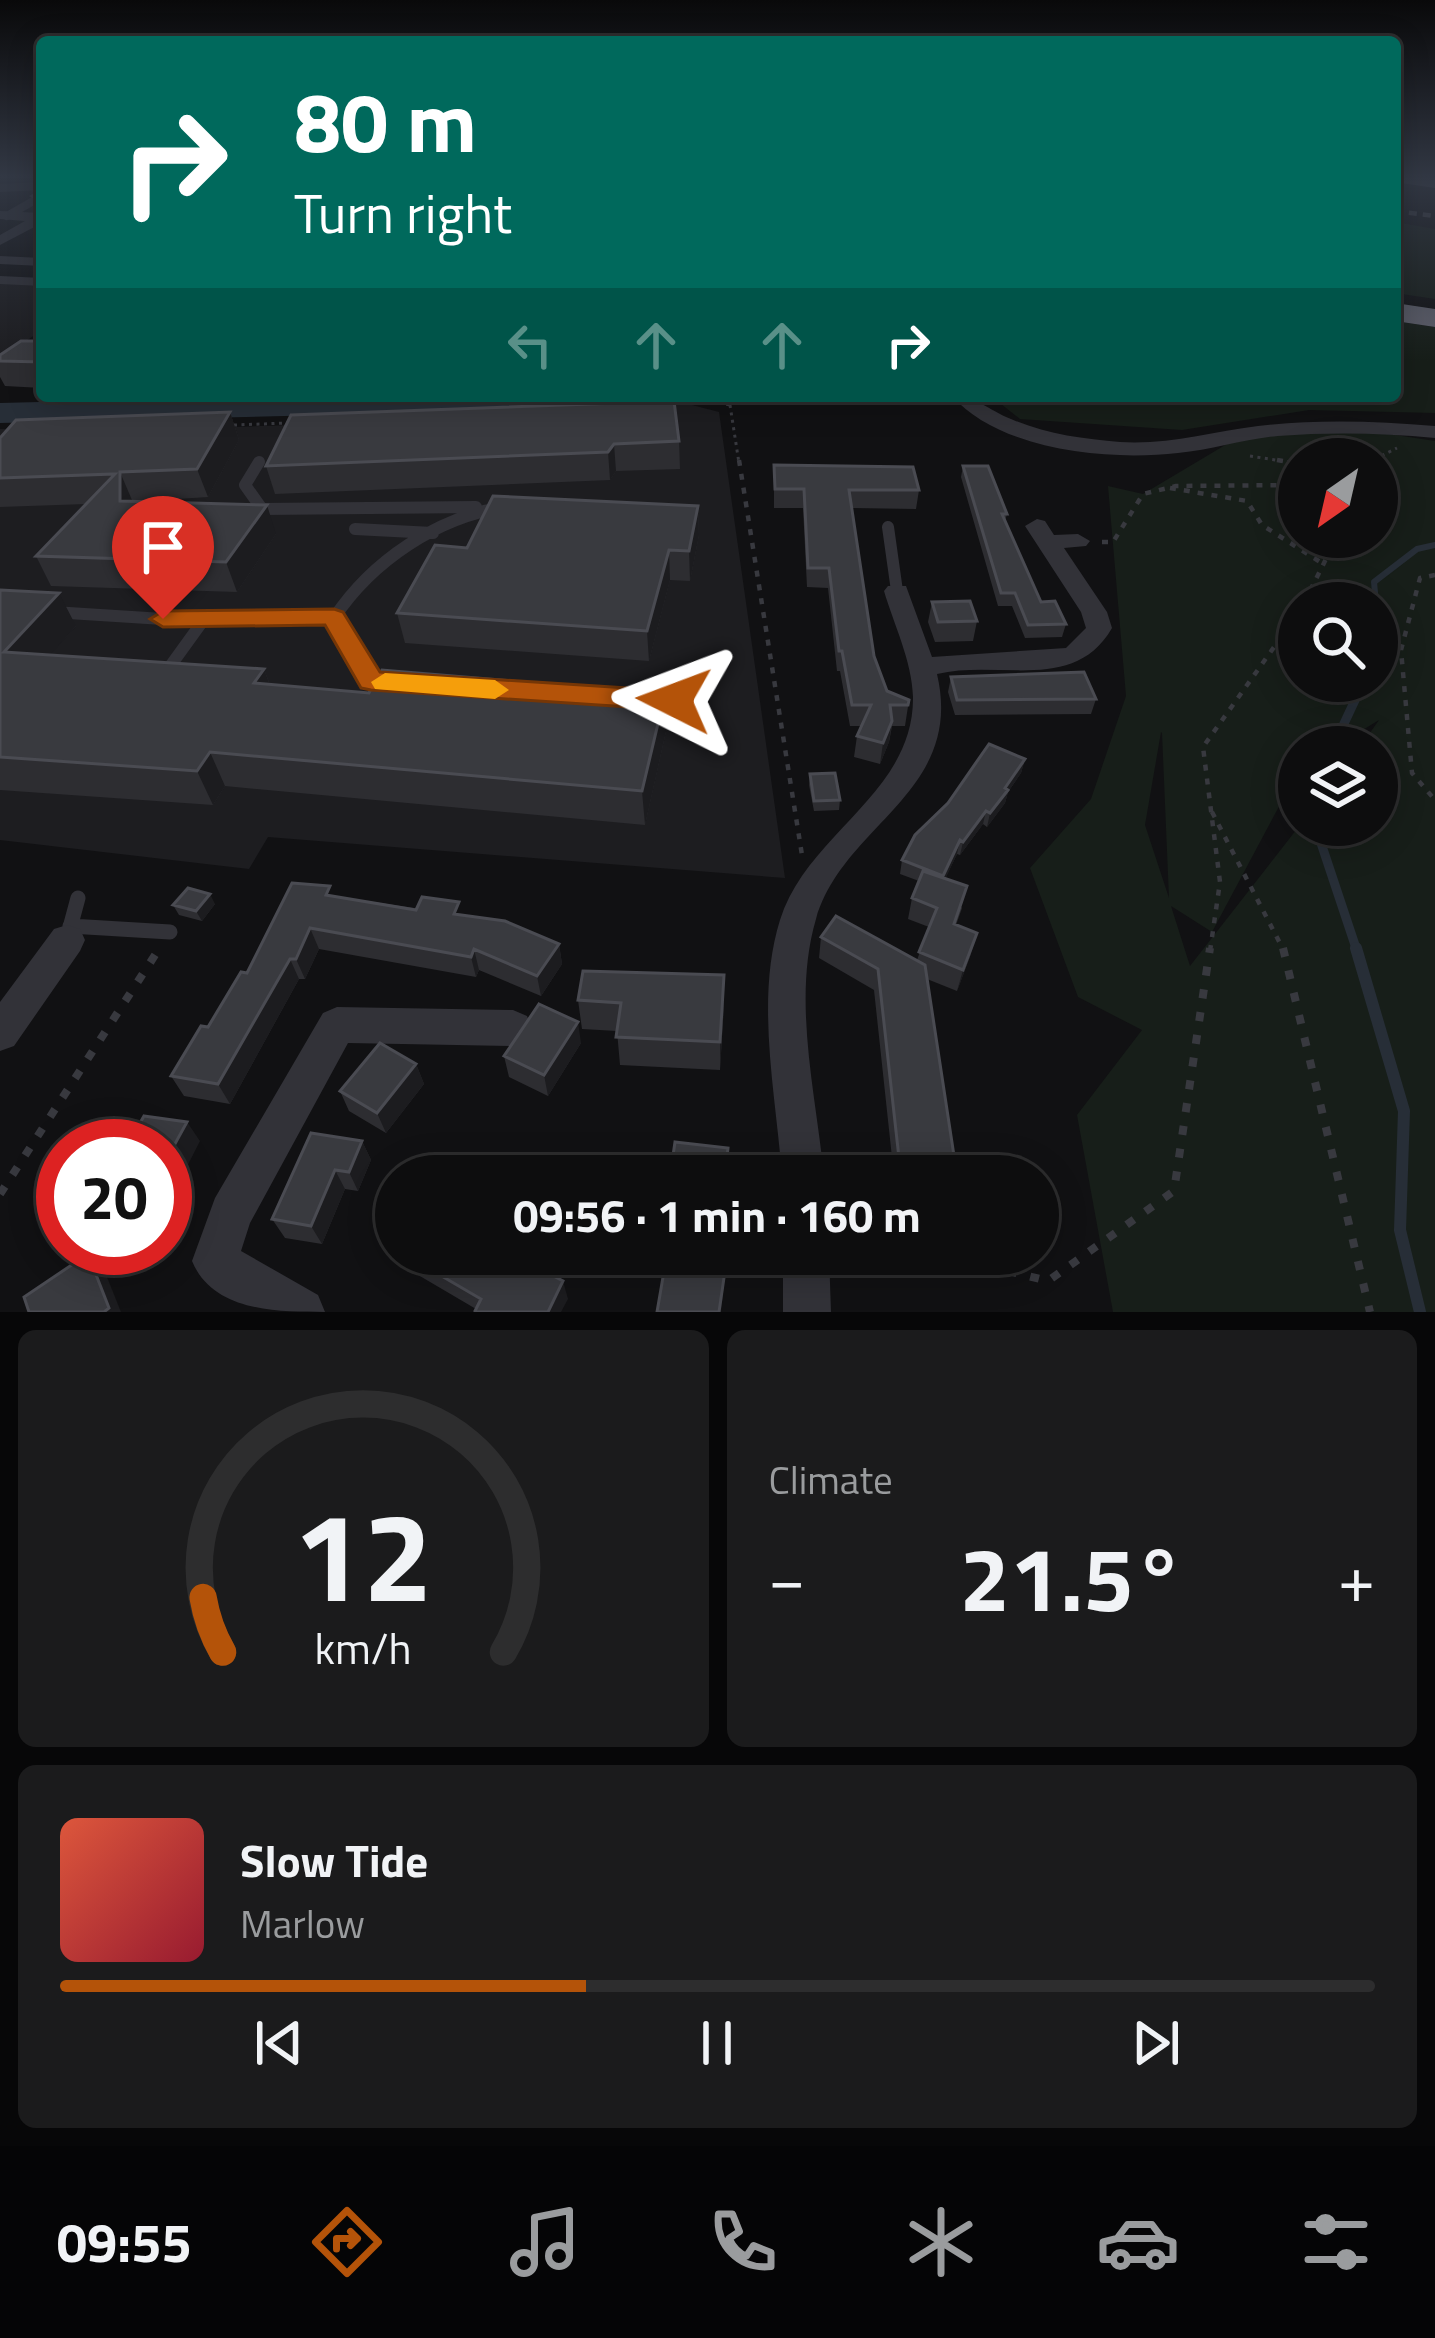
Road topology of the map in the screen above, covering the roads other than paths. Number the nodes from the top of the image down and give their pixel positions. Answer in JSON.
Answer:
{"nodes":[{"id":1,"x":0,"y":260,"type":"edge"},
{"id":2,"x":36,"y":262,"type":"edge"},
{"id":3,"x":0,"y":280,"type":"edge"},
{"id":4,"x":36,"y":282,"type":"edge"},
{"id":5,"x":1401,"y":304,"type":"edge"},
{"id":6,"x":1435,"y":309,"type":"edge"},
{"id":7,"x":1401,"y":314,"type":"edge"},
{"id":8,"x":1435,"y":318,"type":"edge"},
{"id":9,"x":970,"y":402,"type":"edge"},
{"id":10,"x":1435,"y":432,"type":"edge"},
{"id":11,"x":259,"y":462,"type":"dead end"},
{"id":12,"x":528,"y":506,"type":"edge"},
{"id":13,"x":481,"y":507,"type":"junction"},
{"id":14,"x":888,"y":527,"type":"dead end"},
{"id":15,"x":355,"y":529,"type":"dead end"},
{"id":16,"x":433,"y":533,"type":"junction"},
{"id":17,"x":1078,"y":542,"type":"road end"},
{"id":18,"x":897,"y":591,"type":"joint"},
{"id":19,"x":46,"y":612,"type":"edge"},
{"id":20,"x":334,"y":617,"type":"junction"},
{"id":21,"x":205,"y":618,"type":"junction"},
{"id":22,"x":171,"y":665,"type":"edge"},
{"id":23,"x":922,"y":668,"type":"junction"},
{"id":24,"x":417,"y":684,"type":"edge"},
{"id":25,"x":78,"y":898,"type":"dead end"},
{"id":26,"x":170,"y":932,"type":"road end"},
{"id":27,"x":69,"y":933,"type":"junction"},
{"id":28,"x":513,"y":1028,"type":"dead end"},
{"id":29,"x":0,"y":1033,"type":"edge"},
{"id":30,"x":802,"y":1155,"type":"edge"},
{"id":31,"x":806,"y":1275,"type":"edge"},
{"id":32,"x":302,"y":1312,"type":"edge"},
{"id":33,"x":807,"y":1312,"type":"edge"}],
"edges":[{"from":1,"to":2,"type":"street"},
{"from":3,"to":4,"type":"lane"},
{"from":5,"to":6,"type":"highway"},
{"from":7,"to":8,"type":"highway"},
{"from":9,"to":10,"type":"street"},
{"from":11,"to":13,"type":"lane"},
{"from":12,"to":13,"type":"lane"},
{"from":13,"to":16,"type":"lane"},
{"from":14,"to":18,"type":"lane"},
{"from":15,"to":16,"type":"lane"},
{"from":16,"to":20,"type":"lane"},
{"from":17,"to":23,"type":"street"},
{"from":18,"to":23,"type":"street"},
{"from":19,"to":21,"type":"lane"},
{"from":20,"to":21,"type":"lane"},
{"from":20,"to":24,"type":"lane"},
{"from":21,"to":22,"type":"lane"},
{"from":23,"to":30,"type":"street"},
{"from":25,"to":27,"type":"lane"},
{"from":26,"to":27,"type":"lane"},
{"from":27,"to":29,"type":"street"},
{"from":28,"to":32,"type":"street"},
{"from":31,"to":33,"type":"street"}]}
